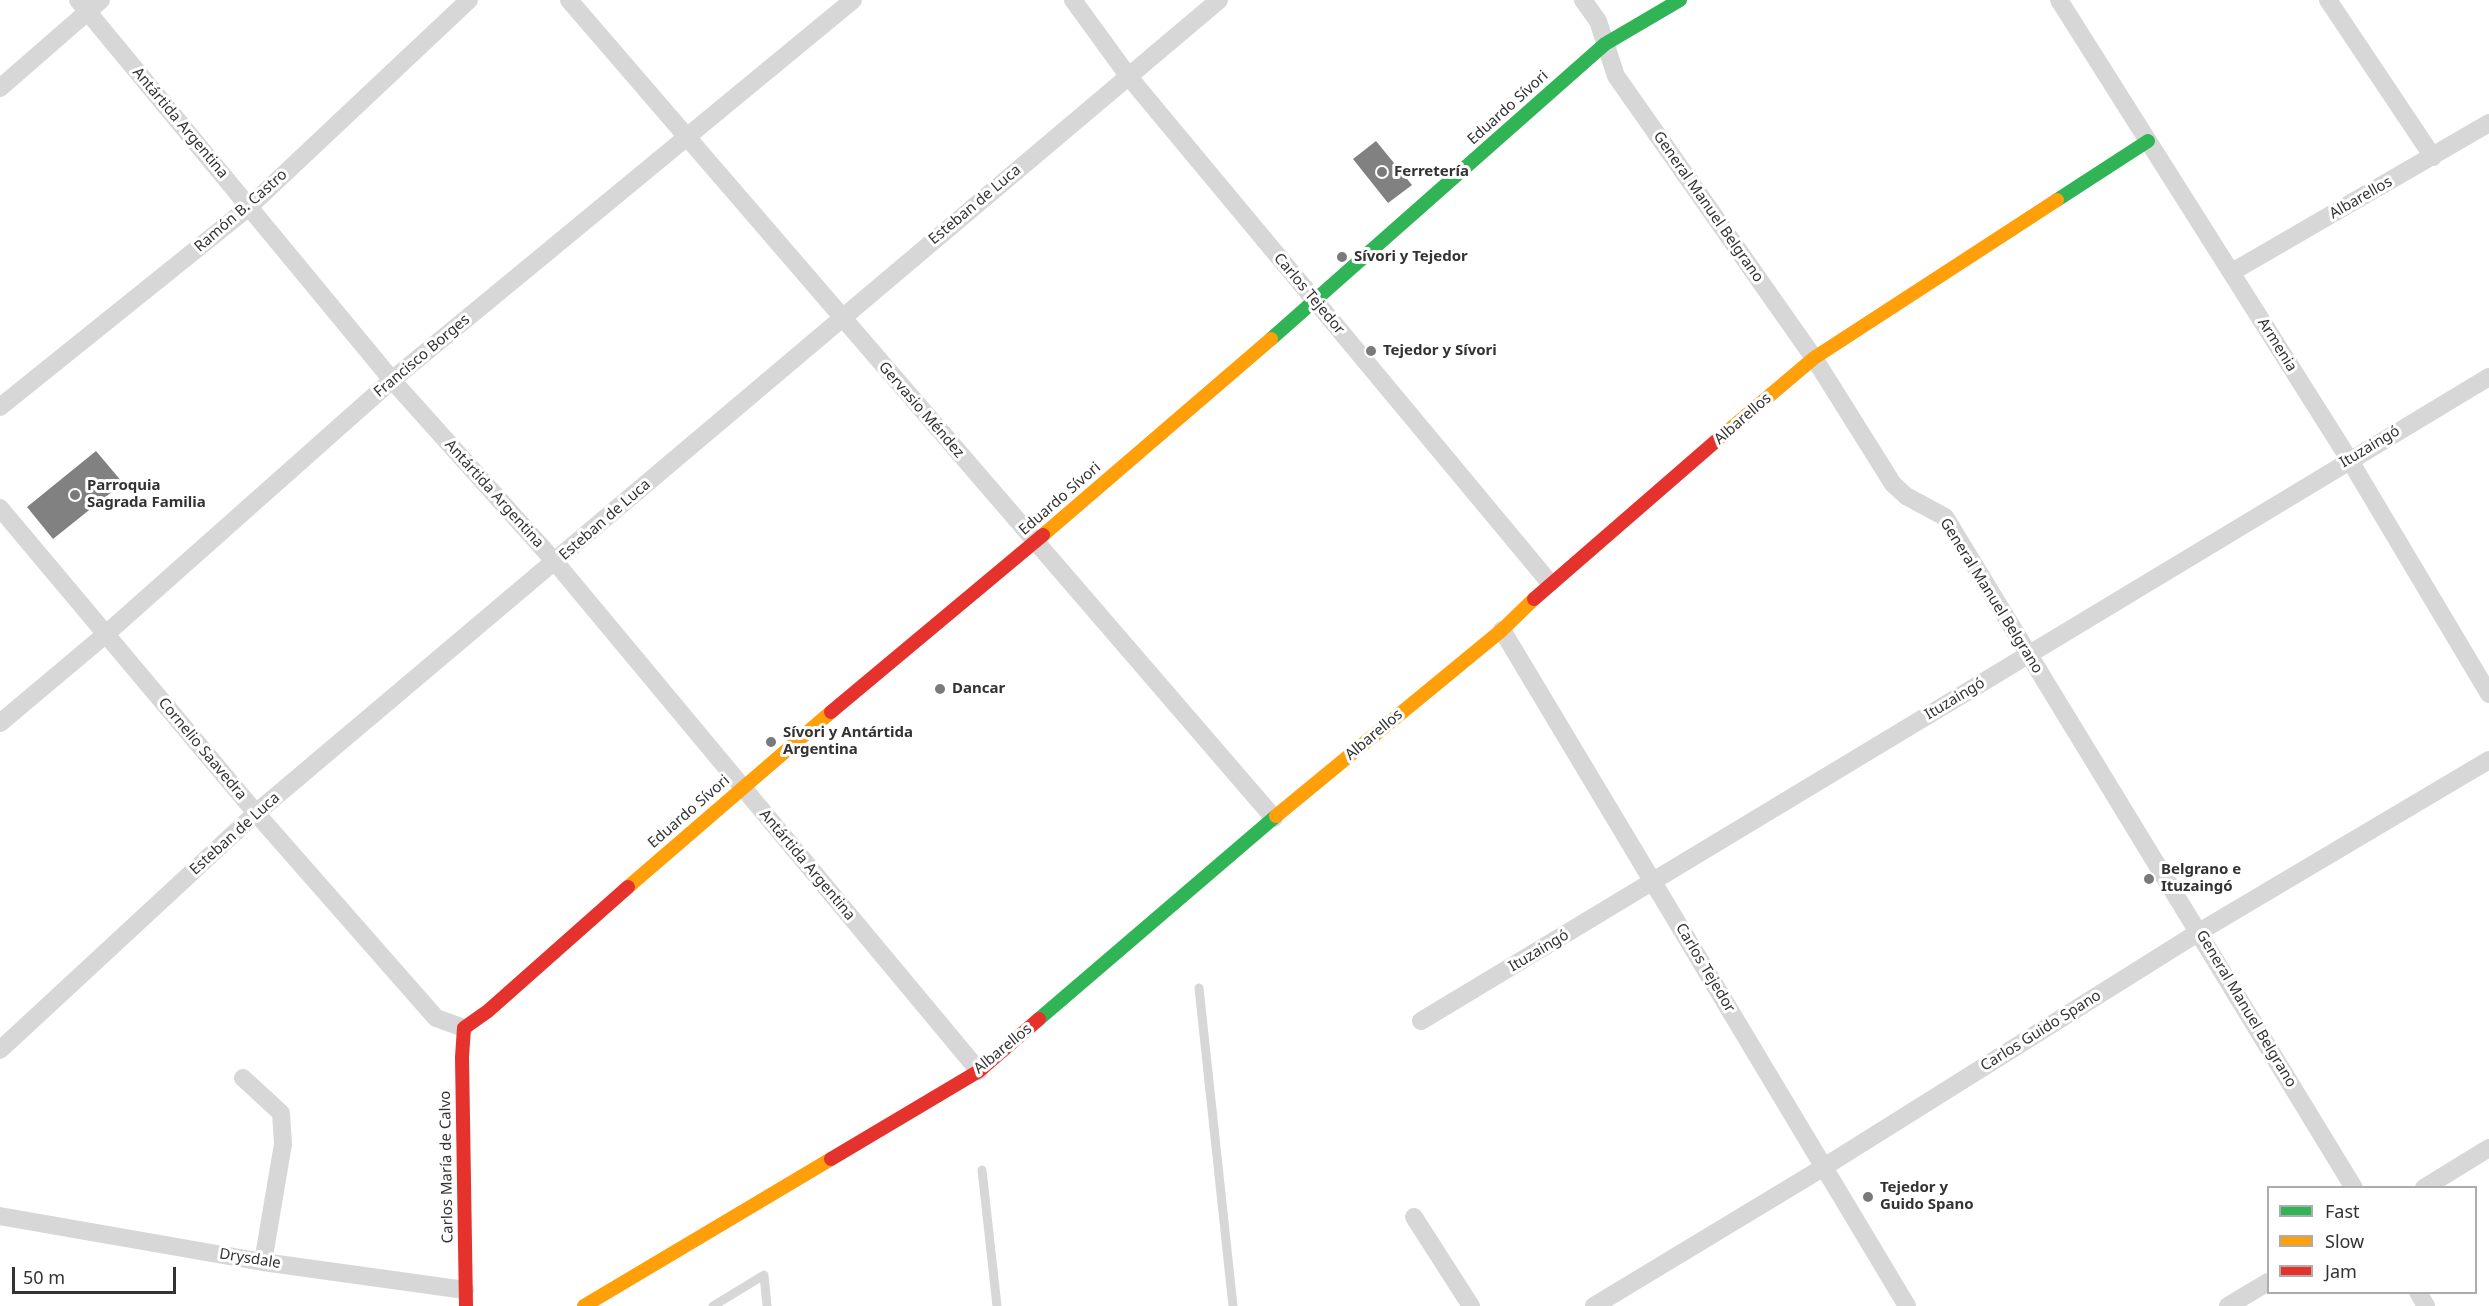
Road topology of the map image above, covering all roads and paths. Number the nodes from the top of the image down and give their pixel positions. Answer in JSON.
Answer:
{"nodes":[{"id":1,"x":470,"y":0,"type":"edge"},
{"id":2,"x":568,"y":0,"type":"edge"},
{"id":3,"x":853,"y":0,"type":"edge"},
{"id":4,"x":1073,"y":0,"type":"edge"},
{"id":5,"x":1219,"y":0,"type":"edge"},
{"id":6,"x":1583,"y":0,"type":"edge"},
{"id":7,"x":1680,"y":0,"type":"edge"},
{"id":8,"x":2059,"y":0,"type":"edge"},
{"id":9,"x":2328,"y":0,"type":"edge"},
{"id":10,"x":89,"y":4,"type":"edge"},
{"id":11,"x":1605,"y":44,"type":"junction"},
{"id":12,"x":1129,"y":77,"type":"junction"},
{"id":13,"x":0,"y":87,"type":"edge"},
{"id":14,"x":2489,"y":123,"type":"edge"},
{"id":15,"x":685,"y":137,"type":"junction"},
{"id":16,"x":2148,"y":141,"type":"junction"},
{"id":17,"x":2433,"y":157,"type":"junction"},
{"id":18,"x":249,"y":207,"type":"junction"},
{"id":19,"x":2232,"y":272,"type":"junction"},
{"id":20,"x":1314,"y":300,"type":"junction"},
{"id":21,"x":841,"y":317,"type":"junction"},
{"id":22,"x":1814,"y":358,"type":"junction"},
{"id":23,"x":2489,"y":377,"type":"edge"},
{"id":24,"x":392,"y":380,"type":"junction"},
{"id":25,"x":0,"y":407,"type":"edge"},
{"id":26,"x":2349,"y":459,"type":"junction"},
{"id":27,"x":0,"y":508,"type":"edge"},
{"id":28,"x":1035,"y":542,"type":"junction"},
{"id":29,"x":556,"y":563,"type":"junction"},
{"id":30,"x":1550,"y":584,"type":"junction"},
{"id":31,"x":1502,"y":630,"type":"junction"},
{"id":32,"x":106,"y":634,"type":"junction"},
{"id":33,"x":2028,"y":655,"type":"junction"},
{"id":34,"x":2489,"y":694,"type":"edge"},
{"id":35,"x":0,"y":723,"type":"edge"},
{"id":36,"x":2489,"y":760,"type":"edge"},
{"id":37,"x":742,"y":788,"type":"junction"},
{"id":38,"x":256,"y":813,"type":"junction"},
{"id":39,"x":1274,"y":818,"type":"junction"},
{"id":40,"x":1654,"y":883,"type":"junction"},
{"id":41,"x":2199,"y":932,"type":"junction"},
{"id":42,"x":1199,"y":988,"type":"dead end"},
{"id":43,"x":1421,"y":1021,"type":"dead end"},
{"id":44,"x":465,"y":1028,"type":"junction"},
{"id":45,"x":0,"y":1050,"type":"edge"},
{"id":46,"x":979,"y":1071,"type":"junction"},
{"id":47,"x":243,"y":1078,"type":"dead end"},
{"id":48,"x":2489,"y":1149,"type":"edge"},
{"id":49,"x":1824,"y":1167,"type":"junction"},
{"id":50,"x":982,"y":1170,"type":"dead end"},
{"id":51,"x":2353,"y":1186,"type":"edge"},
{"id":52,"x":2427,"y":1186,"type":"edge"},
{"id":53,"x":0,"y":1216,"type":"edge"},
{"id":54,"x":1414,"y":1217,"type":"dead end"},
{"id":55,"x":263,"y":1262,"type":"junction"},
{"id":56,"x":2267,"y":1283,"type":"edge"},
{"id":57,"x":465,"y":1298,"type":"edge"},
{"id":58,"x":584,"y":1306,"type":"edge"},
{"id":59,"x":713,"y":1306,"type":"edge"},
{"id":60,"x":767,"y":1306,"type":"edge"},
{"id":61,"x":997,"y":1306,"type":"edge"},
{"id":62,"x":1233,"y":1306,"type":"edge"},
{"id":63,"x":1471,"y":1306,"type":"edge"},
{"id":64,"x":1594,"y":1306,"type":"edge"},
{"id":65,"x":1907,"y":1306,"type":"edge"},
{"id":66,"x":2228,"y":1306,"type":"edge"}],
"edges":[{"from":1,"to":18,"type":"street","name":"Ramón B. Castro"},
{"from":2,"to":15,"type":"street","name":"Gervasio Méndez"},
{"from":3,"to":15,"type":"street","name":"Francisco Borges"},
{"from":4,"to":12,"type":"street","name":"Carlos Tejedor"},
{"from":5,"to":12,"type":"street","name":"Esteban de Luca"},
{"from":6,"to":11,"type":"street","name":"General Manuel Belgrano"},
{"from":7,"to":11,"type":"street","name":"Eduardo Sívori"},
{"from":8,"to":16,"type":"street","name":"Armenia"},
{"from":9,"to":17,"type":"street"},
{"from":10,"to":13,"type":"street"},
{"from":10,"to":18,"type":"street","name":"Antártida Argentina"},
{"from":11,"to":20,"type":"street","name":"Eduardo Sívori"},
{"from":11,"to":22,"type":"street","name":"General Manuel Belgrano"},
{"from":12,"to":20,"type":"street","name":"Carlos Tejedor"},
{"from":12,"to":21,"type":"street","name":"Esteban de Luca"},
{"from":14,"to":17,"type":"street","name":"Albarellos"},
{"from":15,"to":21,"type":"street","name":"Gervasio Méndez"},
{"from":15,"to":24,"type":"street","name":"Francisco Borges"},
{"from":16,"to":19,"type":"street","name":"Armenia"},
{"from":16,"to":22,"type":"street","name":"Albarellos"},
{"from":17,"to":19,"type":"street","name":"Albarellos"},
{"from":18,"to":24,"type":"street","name":"Antártida Argentina"},
{"from":18,"to":25,"type":"street","name":"Ramón B. Castro"},
{"from":19,"to":26,"type":"street","name":"Armenia"},
{"from":20,"to":28,"type":"street","name":"Eduardo Sívori"},
{"from":20,"to":30,"type":"street","name":"Carlos Tejedor"},
{"from":21,"to":28,"type":"street","name":"Gervasio Méndez"},
{"from":21,"to":29,"type":"street","name":"Esteban de Luca"},
{"from":22,"to":30,"type":"street","name":"Albarellos"},
{"from":22,"to":33,"type":"street","name":"General Manuel Belgrano"},
{"from":23,"to":26,"type":"street","name":"Ituzaingó"},
{"from":24,"to":29,"type":"street","name":"Antártida Argentina"},
{"from":24,"to":32,"type":"street","name":"Francisco Borges"},
{"from":26,"to":33,"type":"street","name":"Ituzaingó"},
{"from":26,"to":34,"type":"street","name":"Armenia"},
{"from":27,"to":32,"type":"street","name":"Cornelio Saavedra"},
{"from":28,"to":37,"type":"street","name":"Eduardo Sívori"},
{"from":28,"to":39,"type":"street","name":"Gervasio Méndez"},
{"from":29,"to":37,"type":"street","name":"Antártida Argentina"},
{"from":29,"to":38,"type":"street","name":"Esteban de Luca"},
{"from":30,"to":31,"type":"street","name":"Albarellos"},
{"from":31,"to":39,"type":"street","name":"Albarellos"},
{"from":31,"to":40,"type":"street","name":"Carlos Tejedor"},
{"from":32,"to":35,"type":"street","name":"Francisco Borges"},
{"from":32,"to":38,"type":"street","name":"Cornelio Saavedra"},
{"from":33,"to":40,"type":"street","name":"Ituzaingó"},
{"from":33,"to":41,"type":"street","name":"General Manuel Belgrano"},
{"from":36,"to":41,"type":"street","name":"Carlos Guido Spano"},
{"from":37,"to":44,"type":"street","name":"Eduardo Sívori"},
{"from":37,"to":46,"type":"street","name":"Antártida Argentina"},
{"from":38,"to":44,"type":"street","name":"Cornelio Saavedra"},
{"from":38,"to":45,"type":"street","name":"Esteban de Luca"},
{"from":39,"to":46,"type":"street","name":"Albarellos"},
{"from":40,"to":43,"type":"street","name":"Ituzaingó"},
{"from":40,"to":49,"type":"street","name":"Carlos Tejedor"},
{"from":41,"to":49,"type":"street","name":"Carlos Guido Spano"},
{"from":41,"to":51,"type":"street","name":"General Manuel Belgrano"},
{"from":42,"to":62,"type":"lane"},
{"from":44,"to":57,"type":"street","name":"Carlos María de Calvo"},
{"from":46,"to":58,"type":"street","name":"Albarellos"},
{"from":47,"to":55,"type":"street"},
{"from":48,"to":52,"type":"street"},
{"from":49,"to":64,"type":"street","name":"Carlos Guido Spano"},
{"from":49,"to":65,"type":"street","name":"Carlos Tejedor"},
{"from":50,"to":61,"type":"lane"},
{"from":53,"to":55,"type":"street","name":"Drysdale"},
{"from":54,"to":63,"type":"street"},
{"from":55,"to":57,"type":"street","name":"Drysdale"},
{"from":56,"to":66,"type":"street"},
{"from":59,"to":60,"type":"lane"}]}
